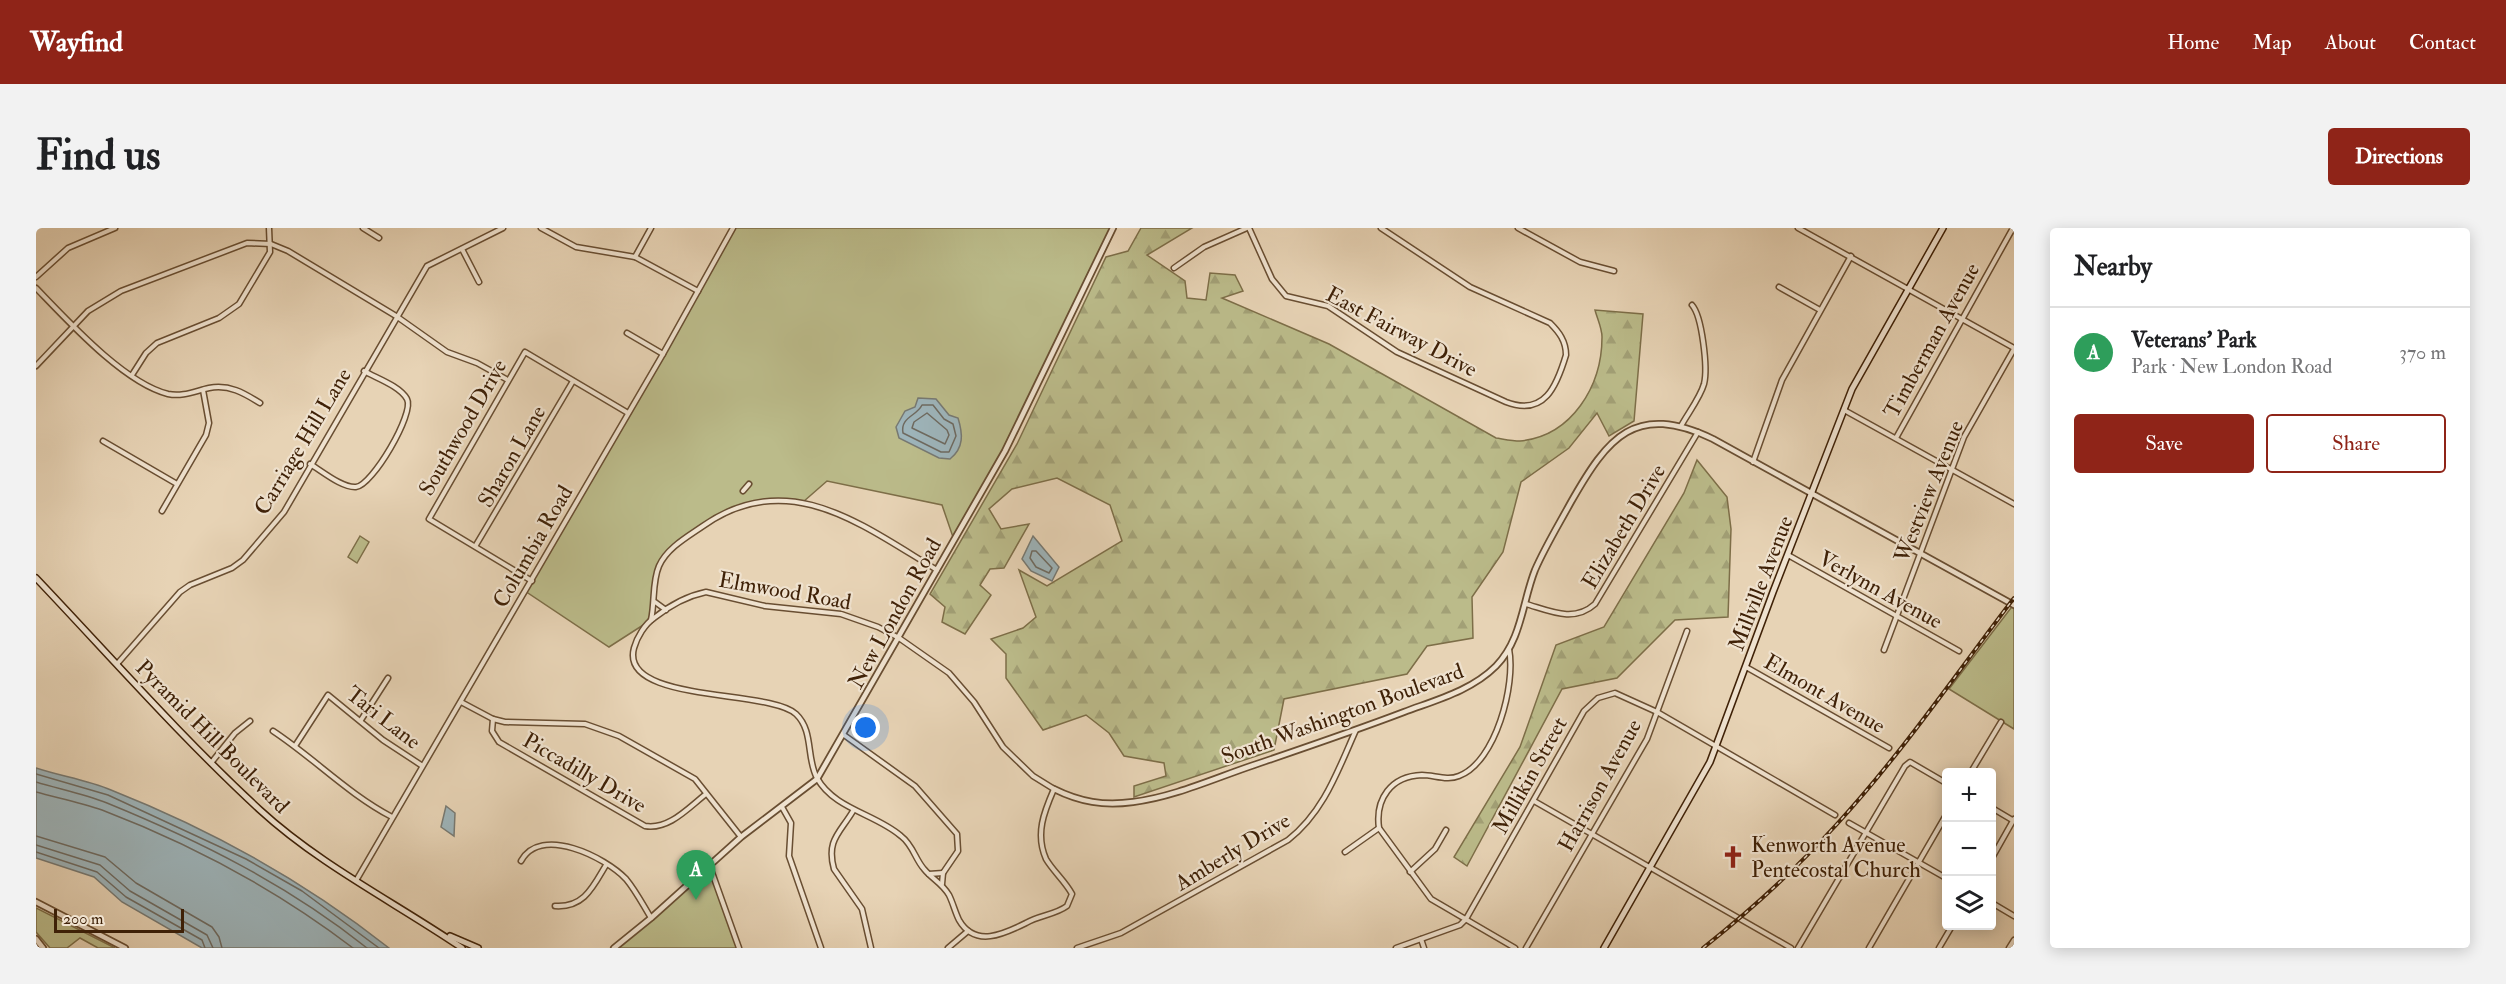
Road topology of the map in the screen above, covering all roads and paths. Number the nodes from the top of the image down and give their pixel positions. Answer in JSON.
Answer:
{"nodes":[{"id":1,"x":115,"y":228,"type":"edge"},
{"id":2,"x":269,"y":228,"type":"edge"},
{"id":3,"x":363,"y":228,"type":"edge"},
{"id":4,"x":502,"y":228,"type":"edge"},
{"id":5,"x":541,"y":228,"type":"edge"},
{"id":6,"x":651,"y":228,"type":"edge"},
{"id":7,"x":734,"y":228,"type":"edge"},
{"id":8,"x":1113,"y":228,"type":"edge"},
{"id":9,"x":1248,"y":228,"type":"edge"},
{"id":10,"x":1381,"y":228,"type":"edge"},
{"id":11,"x":1518,"y":228,"type":"edge"},
{"id":12,"x":1798,"y":228,"type":"edge"},
{"id":13,"x":2013,"y":228,"type":"edge"},
{"id":14,"x":1940,"y":229,"type":"edge"},
{"id":15,"x":379,"y":238,"type":"dead end"},
{"id":16,"x":271,"y":244,"type":"junction"},
{"id":17,"x":462,"y":249,"type":"junction"},
{"id":18,"x":1851,"y":256,"type":"junction"},
{"id":19,"x":635,"y":257,"type":"junction"},
{"id":20,"x":1174,"y":268,"type":"dead end"},
{"id":21,"x":1614,"y":271,"type":"dead end"},
{"id":22,"x":36,"y":277,"type":"edge"},
{"id":23,"x":480,"y":282,"type":"dead end"},
{"id":24,"x":1779,"y":287,"type":"dead end"},
{"id":25,"x":36,"y":288,"type":"edge"},
{"id":26,"x":1908,"y":288,"type":"junction"},
{"id":27,"x":698,"y":291,"type":"junction"},
{"id":28,"x":1692,"y":304,"type":"dead end"},
{"id":29,"x":1820,"y":310,"type":"junction"},
{"id":30,"x":396,"y":316,"type":"junction"},
{"id":31,"x":1963,"y":318,"type":"junction"},
{"id":32,"x":73,"y":325,"type":"junction"},
{"id":33,"x":627,"y":333,"type":"dead end"},
{"id":34,"x":2014,"y":349,"type":"edge"},
{"id":35,"x":663,"y":354,"type":"junction"},
{"id":36,"x":36,"y":366,"type":"edge"},
{"id":37,"x":364,"y":371,"type":"junction"},
{"id":38,"x":132,"y":375,"type":"junction"},
{"id":39,"x":506,"y":379,"type":"junction"},
{"id":40,"x":573,"y":381,"type":"junction"},
{"id":41,"x":202,"y":390,"type":"junction"},
{"id":42,"x":260,"y":403,"type":"dead end"},
{"id":43,"x":1844,"y":410,"type":"junction"},
{"id":44,"x":628,"y":413,"type":"junction"},
{"id":45,"x":1681,"y":426,"type":"junction"},
{"id":46,"x":1698,"y":432,"type":"junction"},
{"id":47,"x":1896,"y":438,"type":"junction"},
{"id":48,"x":103,"y":441,"type":"dead end"},
{"id":49,"x":1753,"y":462,"type":"junction"},
{"id":50,"x":310,"y":464,"type":"junction"},
{"id":51,"x":1951,"y":468,"type":"junction"},
{"id":52,"x":177,"y":484,"type":"junction"},
{"id":53,"x":749,"y":484,"type":"dead end"},
{"id":54,"x":743,"y":491,"type":"dead end"},
{"id":55,"x":1812,"y":493,"type":"junction"},
{"id":56,"x":2014,"y":504,"type":"edge"},
{"id":57,"x":162,"y":511,"type":"dead end"},
{"id":58,"x":476,"y":545,"type":"junction"},
{"id":59,"x":1920,"y":552,"type":"junction"},
{"id":60,"x":1788,"y":555,"type":"junction"},
{"id":61,"x":937,"y":570,"type":"junction"},
{"id":62,"x":36,"y":578,"type":"edge"},
{"id":63,"x":532,"y":581,"type":"junction"},
{"id":64,"x":655,"y":602,"type":"junction"},
{"id":65,"x":1526,"y":604,"type":"junction"},
{"id":66,"x":2012,"y":604,"type":"edge"},
{"id":67,"x":666,"y":610,"type":"junction"},
{"id":68,"x":2014,"y":610,"type":"edge"},
{"id":69,"x":1896,"y":616,"type":"junction"},
{"id":70,"x":651,"y":620,"type":"junction"},
{"id":71,"x":1687,"y":631,"type":"dead end"},
{"id":72,"x":899,"y":638,"type":"junction"},
{"id":73,"x":1509,"y":649,"type":"junction"},
{"id":74,"x":1884,"y":650,"type":"dead end"},
{"id":75,"x":1959,"y":651,"type":"dead end"},
{"id":76,"x":117,"y":664,"type":"junction"},
{"id":77,"x":1746,"y":667,"type":"junction"},
{"id":78,"x":388,"y":678,"type":"dead end"},
{"id":79,"x":460,"y":702,"type":"junction"},
{"id":80,"x":1657,"y":712,"type":"junction"},
{"id":81,"x":493,"y":719,"type":"junction"},
{"id":82,"x":361,"y":720,"type":"junction"},
{"id":83,"x":250,"y":721,"type":"dead end"},
{"id":84,"x":2001,"y":722,"type":"dead end"},
{"id":85,"x":1356,"y":730,"type":"junction"},
{"id":86,"x":273,"y":731,"type":"dead end"},
{"id":87,"x":844,"y":735,"type":"junction"},
{"id":88,"x":295,"y":746,"type":"junction"},
{"id":89,"x":1716,"y":746,"type":"junction"},
{"id":90,"x":1889,"y":748,"type":"dead end"},
{"id":91,"x":211,"y":763,"type":"junction"},
{"id":92,"x":420,"y":765,"type":"junction"},
{"id":93,"x":1973,"y":768,"type":"edge"},
{"id":94,"x":817,"y":779,"type":"junction"},
{"id":95,"x":1942,"y":780,"type":"edge"},
{"id":96,"x":1054,"y":789,"type":"junction"},
{"id":97,"x":706,"y":794,"type":"junction"},
{"id":98,"x":1534,"y":801,"type":"junction"},
{"id":99,"x":782,"y":807,"type":"junction"},
{"id":100,"x":1996,"y":810,"type":"edge"},
{"id":101,"x":853,"y":811,"type":"junction"},
{"id":102,"x":1835,"y":815,"type":"dead end"},
{"id":103,"x":392,"y":817,"type":"junction"},
{"id":104,"x":2014,"y":820,"type":"edge"},
{"id":105,"x":1943,"y":822,"type":"edge"},
{"id":106,"x":1849,"y":823,"type":"dead end"},
{"id":107,"x":1378,"y":828,"type":"junction"},
{"id":108,"x":1446,"y":830,"type":"dead end"},
{"id":109,"x":1866,"y":833,"type":"junction"},
{"id":110,"x":1592,"y":834,"type":"junction"},
{"id":111,"x":741,"y":837,"type":"junction"},
{"id":112,"x":1996,"y":851,"type":"edge"},
{"id":113,"x":1345,"y":852,"type":"dead end"},
{"id":114,"x":521,"y":861,"type":"dead end"},
{"id":115,"x":1919,"y":862,"type":"junction"},
{"id":116,"x":709,"y":864,"type":"junction"},
{"id":117,"x":606,"y":866,"type":"junction"},
{"id":118,"x":1650,"y":868,"type":"junction"},
{"id":119,"x":1410,"y":872,"type":"junction"},
{"id":120,"x":943,"y":873,"type":"junction"},
{"id":121,"x":929,"y":874,"type":"junction"},
{"id":122,"x":1944,"y":876,"type":"edge"},
{"id":123,"x":357,"y":879,"type":"junction"},
{"id":124,"x":942,"y":884,"type":"junction"},
{"id":125,"x":36,"y":902,"type":"edge"},
{"id":126,"x":1996,"y":905,"type":"edge"},
{"id":127,"x":555,"y":906,"type":"dead end"},
{"id":128,"x":2014,"y":916,"type":"edge"},
{"id":129,"x":651,"y":918,"type":"junction"},
{"id":130,"x":1466,"y":920,"type":"junction"},
{"id":131,"x":1950,"y":930,"type":"edge"},
{"id":132,"x":968,"y":931,"type":"junction"},
{"id":133,"x":446,"y":935,"type":"junction"},
{"id":134,"x":36,"y":939,"type":"edge"},
{"id":135,"x":1421,"y":939,"type":"junction"},
{"id":136,"x":2014,"y":940,"type":"edge"},
{"id":137,"x":615,"y":947,"type":"edge"},
{"id":138,"x":43,"y":948,"type":"edge"},
{"id":139,"x":124,"y":948,"type":"edge"},
{"id":140,"x":462,"y":948,"type":"edge"},
{"id":141,"x":478,"y":948,"type":"edge"},
{"id":142,"x":608,"y":948,"type":"edge"},
{"id":143,"x":739,"y":948,"type":"edge"},
{"id":144,"x":821,"y":948,"type":"edge"},
{"id":145,"x":871,"y":948,"type":"edge"},
{"id":146,"x":948,"y":948,"type":"edge"},
{"id":147,"x":1077,"y":948,"type":"edge"},
{"id":148,"x":1396,"y":948,"type":"edge"},
{"id":149,"x":1424,"y":948,"type":"edge"},
{"id":150,"x":1515,"y":948,"type":"edge"},
{"id":151,"x":1526,"y":948,"type":"edge"},
{"id":152,"x":1604,"y":948,"type":"edge"},
{"id":153,"x":1791,"y":948,"type":"edge"},
{"id":154,"x":1798,"y":948,"type":"edge"},
{"id":155,"x":1869,"y":948,"type":"edge"},
{"id":156,"x":1939,"y":948,"type":"edge"},
{"id":157,"x":2009,"y":948,"type":"edge"}],
"edges":[{"from":1,"to":22,"type":"street"},
{"from":2,"to":16,"type":"street"},
{"from":3,"to":15,"type":"street"},
{"from":4,"to":17,"type":"street","name":"Carriage Hill Lane"},
{"from":5,"to":19,"type":"street"},
{"from":6,"to":19,"type":"street"},
{"from":7,"to":27,"type":"street","name":"Columbia Road"},
{"from":8,"to":61,"type":"street","name":"New London Road"},
{"from":9,"to":10,"type":"street","name":"East Fairway Drive"},
{"from":9,"to":20,"type":"street"},
{"from":11,"to":21,"type":"street"},
{"from":12,"to":18,"type":"street"},
{"from":13,"to":31,"type":"street","name":"Timberman Avenue"},
{"from":14,"to":26,"type":"main road","name":"Millville Avenue"},
{"from":16,"to":30,"type":"street"},
{"from":16,"to":32,"type":"street"},
{"from":16,"to":38,"type":"street"},
{"from":17,"to":23,"type":"street"},
{"from":17,"to":30,"type":"street","name":"Carriage Hill Lane"},
{"from":18,"to":26,"type":"street"},
{"from":18,"to":29,"type":"street"},
{"from":19,"to":27,"type":"street"},
{"from":24,"to":29,"type":"street"},
{"from":25,"to":32,"type":"street"},
{"from":26,"to":31,"type":"street"},
{"from":26,"to":43,"type":"main road","name":"Millville Avenue"},
{"from":27,"to":35,"type":"street","name":"Columbia Road"},
{"from":28,"to":45,"type":"street"},
{"from":29,"to":49,"type":"street"},
{"from":30,"to":37,"type":"street","name":"Carriage Hill Lane"},
{"from":30,"to":39,"type":"street"},
{"from":31,"to":34,"type":"street"},
{"from":31,"to":47,"type":"street","name":"Timberman Avenue"},
{"from":32,"to":36,"type":"street"},
{"from":32,"to":38,"type":"street"},
{"from":33,"to":35,"type":"street"},
{"from":34,"to":51,"type":"street","name":"Westview Avenue"},
{"from":35,"to":44,"type":"street","name":"Columbia Road"},
{"from":37,"to":50,"type":"street","name":"Carriage Hill Lane"},
{"from":37,"to":50,"type":"street"},
{"from":38,"to":41,"type":"street"},
{"from":39,"to":40,"type":"street","name":"Southwood Drive"},
{"from":39,"to":58,"type":"street","name":"Southwood Drive"},
{"from":40,"to":44,"type":"street"},
{"from":40,"to":58,"type":"street","name":"Sharon Lane"},
{"from":41,"to":42,"type":"street"},
{"from":41,"to":52,"type":"street"},
{"from":43,"to":47,"type":"street"},
{"from":43,"to":55,"type":"main road","name":"Millville Avenue"},
{"from":44,"to":63,"type":"street","name":"Columbia Road"},
{"from":45,"to":46,"type":"street","name":"South Washington Boulevard"},
{"from":45,"to":65,"type":"street","name":"South Washington Boulevard"},
{"from":46,"to":49,"type":"street","name":"South Washington Boulevard"},
{"from":46,"to":65,"type":"street","name":"Elizabeth Drive"},
{"from":47,"to":51,"type":"street"},
{"from":48,"to":52,"type":"street"},
{"from":49,"to":55,"type":"street","name":"South Washington Boulevard"},
{"from":50,"to":76,"type":"street","name":"Carriage Hill Lane"},
{"from":51,"to":56,"type":"street"},
{"from":51,"to":59,"type":"street","name":"Westview Avenue"},
{"from":52,"to":57,"type":"street"},
{"from":53,"to":54,"type":"street"},
{"from":55,"to":59,"type":"street","name":"South Washington Boulevard"},
{"from":55,"to":60,"type":"main road","name":"Millville Avenue"},
{"from":58,"to":63,"type":"street"},
{"from":59,"to":66,"type":"street","name":"South Washington Boulevard"},
{"from":59,"to":69,"type":"street","name":"Westview Avenue"},
{"from":60,"to":69,"type":"street","name":"Verlynn Avenue"},
{"from":60,"to":77,"type":"main road","name":"Millville Avenue"},
{"from":61,"to":64,"type":"street"},
{"from":61,"to":72,"type":"street","name":"New London Road"},
{"from":62,"to":76,"type":"main road","name":"Pyramid Hill Boulevard"},
{"from":63,"to":79,"type":"street","name":"Columbia Road"},
{"from":64,"to":67,"type":"street"},
{"from":64,"to":70,"type":"street"},
{"from":65,"to":73,"type":"street","name":"South Washington Boulevard"},
{"from":66,"to":68,"type":"street"},
{"from":67,"to":70,"type":"street","name":"Elmwood Road"},
{"from":67,"to":72,"type":"street","name":"Elmwood Road"},
{"from":69,"to":74,"type":"street","name":"Westview Avenue"},
{"from":69,"to":75,"type":"street","name":"Verlynn Avenue"},
{"from":70,"to":94,"type":"street"},
{"from":71,"to":80,"type":"street","name":"Harrison Avenue"},
{"from":72,"to":87,"type":"street","name":"New London Road"},
{"from":72,"to":96,"type":"street","name":"South Washington Boulevard"},
{"from":73,"to":85,"type":"street","name":"South Washington Boulevard"},
{"from":73,"to":107,"type":"street"},
{"from":76,"to":91,"type":"main road","name":"Pyramid Hill Boulevard"},
{"from":77,"to":89,"type":"main road","name":"Millville Avenue"},
{"from":77,"to":90,"type":"street","name":"Elmont Avenue"},
{"from":78,"to":82,"type":"street"},
{"from":79,"to":81,"type":"street"},
{"from":79,"to":92,"type":"street","name":"Columbia Road"},
{"from":80,"to":89,"type":"street","name":"Millikin Street"},
{"from":80,"to":98,"type":"street","name":"Millikin Street"},
{"from":80,"to":110,"type":"street","name":"Harrison Avenue"},
{"from":81,"to":97,"type":"street"},
{"from":81,"to":97,"type":"street","name":"Piccadilly Drive"},
{"from":82,"to":88,"type":"street","name":"Tari Lane"},
{"from":82,"to":92,"type":"street","name":"Tari Lane"},
{"from":83,"to":91,"type":"street"},
{"from":84,"to":93,"type":"street"},
{"from":85,"to":96,"type":"street","name":"South Washington Boulevard"},
{"from":85,"to":147,"type":"street","name":"Amberly Drive"},
{"from":86,"to":88,"type":"street"},
{"from":87,"to":94,"type":"street","name":"New London Road"},
{"from":87,"to":120,"type":"street"},
{"from":88,"to":103,"type":"street"},
{"from":89,"to":102,"type":"street","name":"Millikin Street"},
{"from":89,"to":118,"type":"main road","name":"Millville Avenue"},
{"from":91,"to":123,"type":"main road","name":"Pyramid Hill Boulevard"},
{"from":92,"to":103,"type":"street","name":"Columbia Road"},
{"from":94,"to":99,"type":"street","name":"New London Road"},
{"from":94,"to":101,"type":"street"},
{"from":95,"to":109,"type":"street"},
{"from":96,"to":132,"type":"street"},
{"from":97,"to":111,"type":"street"},
{"from":98,"to":110,"type":"street"},
{"from":98,"to":130,"type":"street","name":"Millikin Street"},
{"from":99,"to":111,"type":"street","name":"New London Road"},
{"from":99,"to":144,"type":"street"},
{"from":100,"to":104,"type":"street"},
{"from":101,"to":121,"type":"street"},
{"from":101,"to":145,"type":"street"},
{"from":103,"to":123,"type":"street","name":"Columbia Road"},
{"from":104,"to":112,"type":"street"},
{"from":105,"to":115,"type":"street"},
{"from":106,"to":109,"type":"street"},
{"from":107,"to":113,"type":"street"},
{"from":107,"to":119,"type":"street"},
{"from":108,"to":119,"type":"street"},
{"from":109,"to":115,"type":"street"},
{"from":109,"to":154,"type":"street"},
{"from":110,"to":118,"type":"street"},
{"from":110,"to":151,"type":"street","name":"Harrison Avenue"},
{"from":111,"to":116,"type":"street","name":"New London Road"},
{"from":114,"to":117,"type":"street"},
{"from":115,"to":122,"type":"street"},
{"from":115,"to":155,"type":"street"},
{"from":116,"to":129,"type":"street","name":"New London Road"},
{"from":116,"to":143,"type":"street"},
{"from":117,"to":127,"type":"street"},
{"from":117,"to":129,"type":"street"},
{"from":118,"to":152,"type":"main road","name":"Millville Avenue"},
{"from":118,"to":153,"type":"street"},
{"from":119,"to":130,"type":"street"},
{"from":120,"to":121,"type":"street"},
{"from":120,"to":124,"type":"street"},
{"from":121,"to":124,"type":"street"},
{"from":123,"to":133,"type":"main road","name":"Pyramid Hill Boulevard"},
{"from":124,"to":132,"type":"street"},
{"from":125,"to":139,"type":"street"},
{"from":126,"to":128,"type":"street"},
{"from":129,"to":137,"type":"street","name":"New London Road"},
{"from":130,"to":135,"type":"street"},
{"from":130,"to":150,"type":"street"},
{"from":131,"to":156,"type":"street"},
{"from":132,"to":146,"type":"street"},
{"from":133,"to":140,"type":"main road","name":"Pyramid Hill Boulevard"},
{"from":133,"to":141,"type":"main road","name":"Pyramid Hill Boulevard"},
{"from":134,"to":138,"type":"street"},
{"from":135,"to":148,"type":"street"},
{"from":135,"to":149,"type":"street"},
{"from":136,"to":157,"type":"street"},
{"from":137,"to":142,"type":"street","name":"New London Road"}]}
